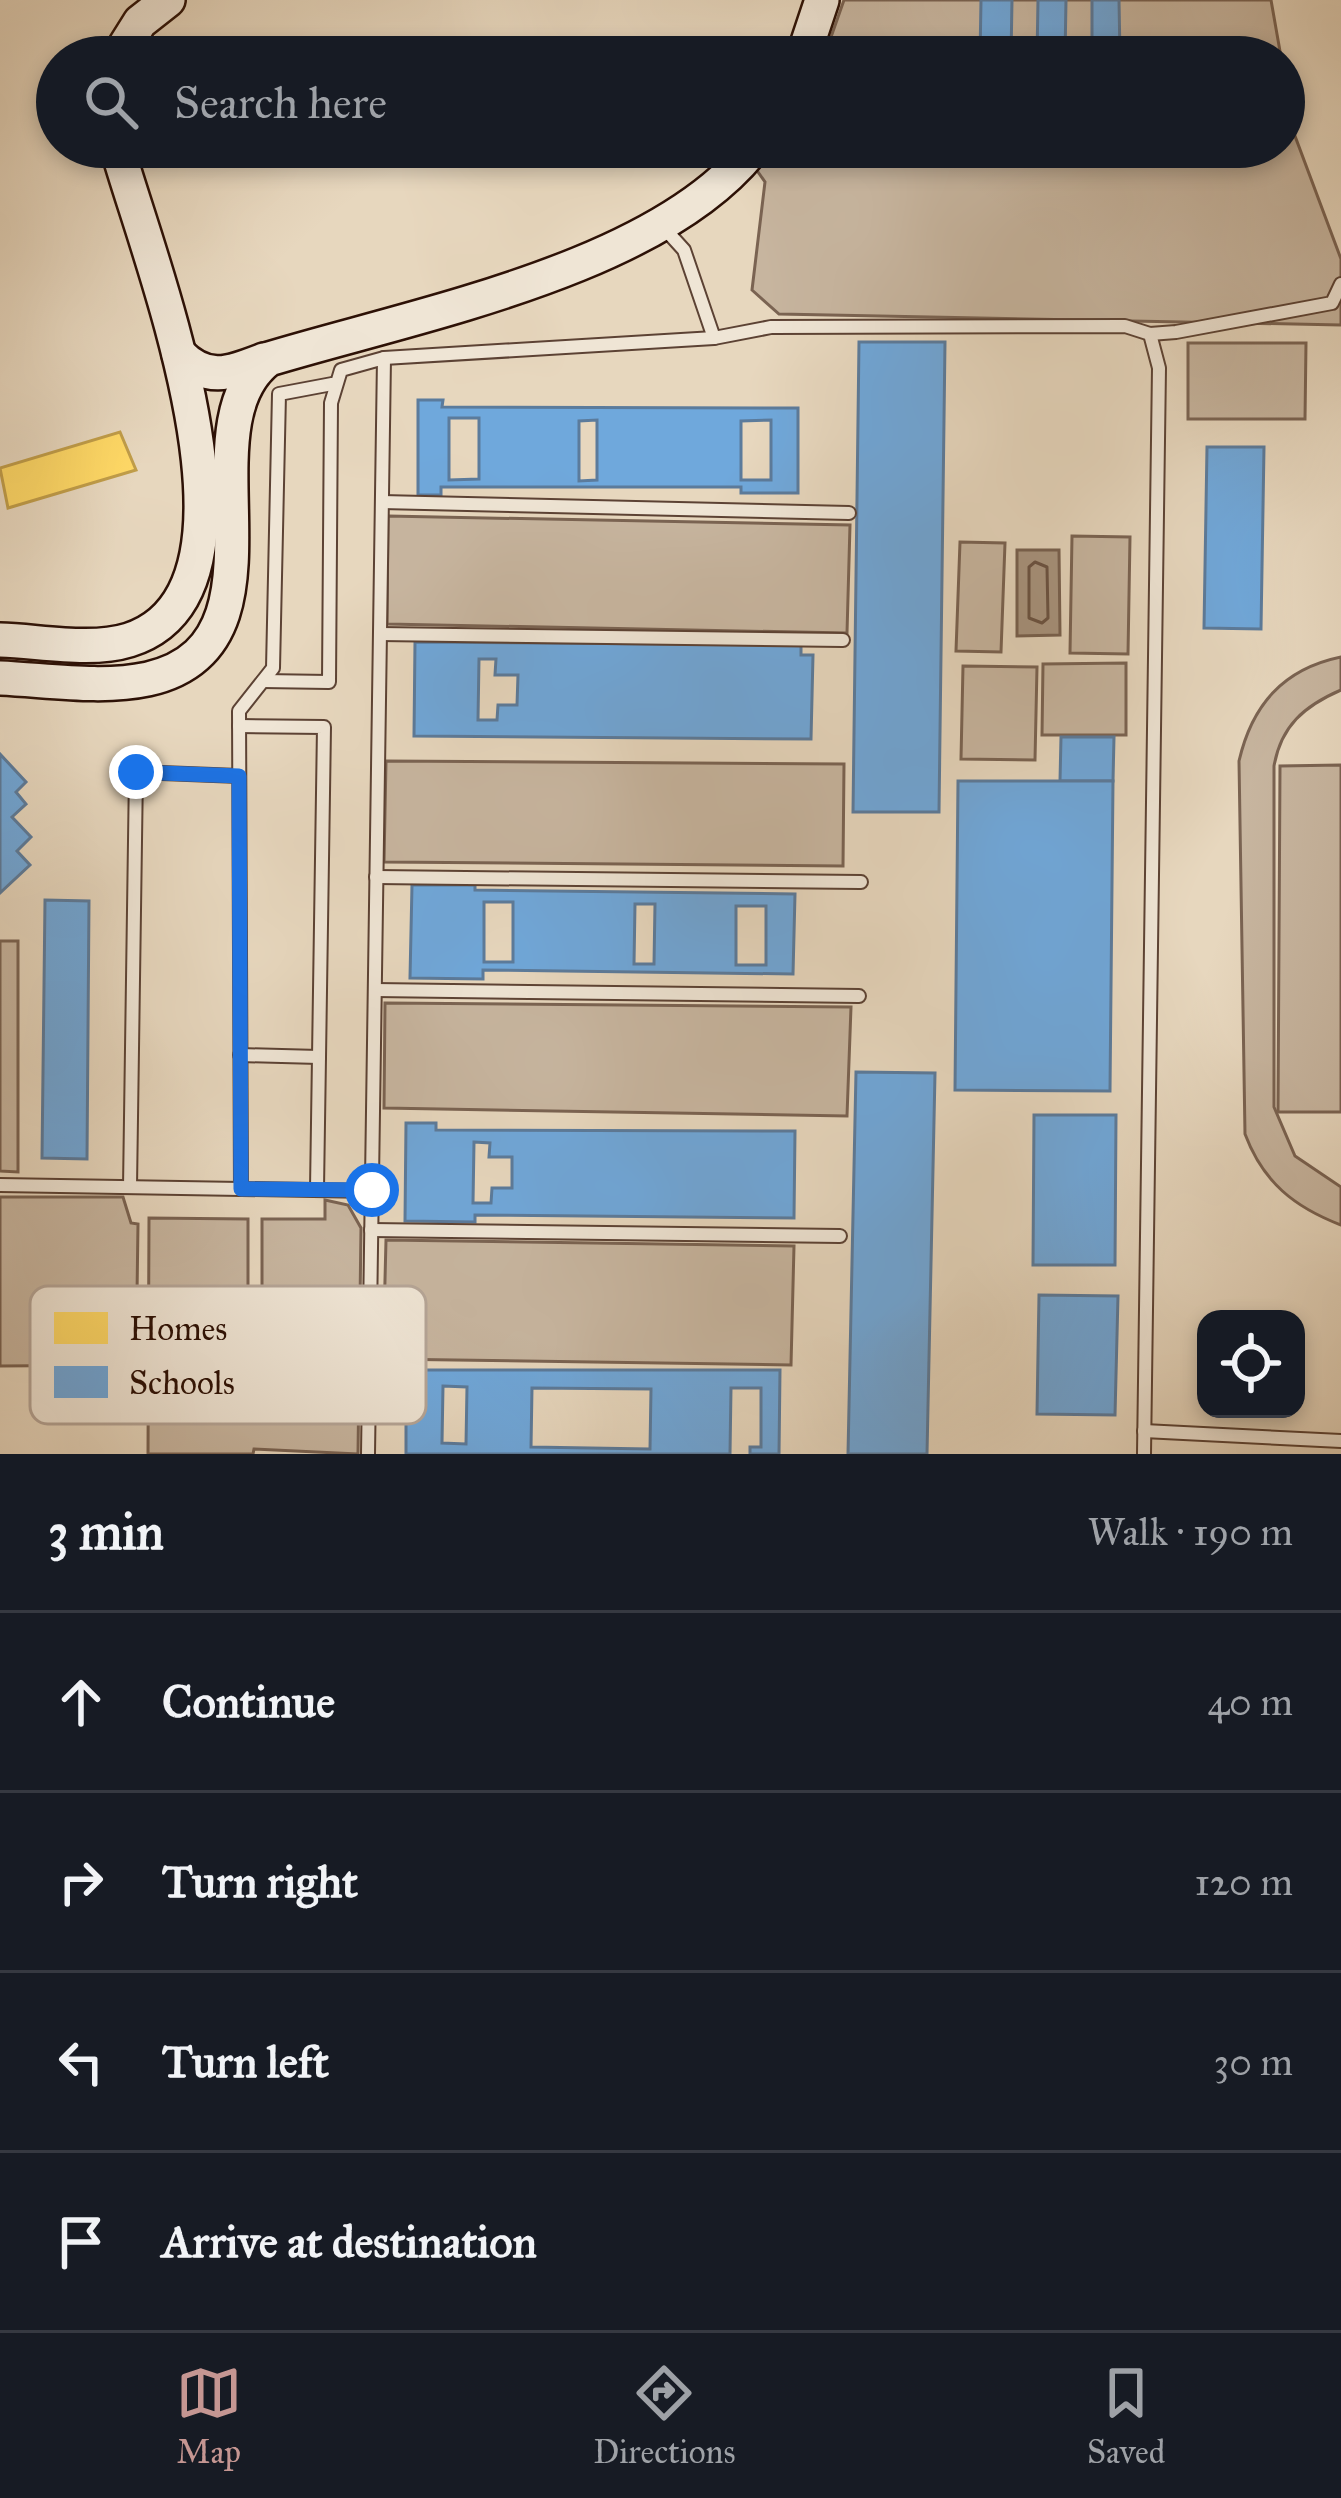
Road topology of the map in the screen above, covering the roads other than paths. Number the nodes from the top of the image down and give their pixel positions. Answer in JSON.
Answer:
{"nodes":[{"id":1,"x":822,"y":0,"type":"edge"},
{"id":2,"x":151,"y":5,"type":"edge"},
{"id":3,"x":131,"y":36,"type":"edge"},
{"id":4,"x":810,"y":36,"type":"edge"},
{"id":5,"x":123,"y":168,"type":"edge"},
{"id":6,"x":734,"y":168,"type":"edge"},
{"id":7,"x":661,"y":226,"type":"junction"},
{"id":8,"x":1341,"y":284,"type":"edge"},
{"id":9,"x":1150,"y":334,"type":"junction"},
{"id":10,"x":714,"y":338,"type":"junction"},
{"id":11,"x":179,"y":354,"type":"junction"},
{"id":12,"x":384,"y":358,"type":"junction"},
{"id":13,"x":268,"y":359,"type":"junction"},
{"id":14,"x":332,"y":384,"type":"junction"},
{"id":15,"x":382,"y":502,"type":"junction"},
{"id":16,"x":849,"y":513,"type":"dead end"},
{"id":17,"x":380,"y":634,"type":"junction"},
{"id":18,"x":0,"y":640,"type":"edge"},
{"id":19,"x":843,"y":640,"type":"dead end"},
{"id":20,"x":0,"y":679,"type":"edge"},
{"id":21,"x":263,"y":681,"type":"junction"},
{"id":22,"x":239,"y":726,"type":"junction"},
{"id":23,"x":239,"y":776,"type":"junction"},
{"id":24,"x":376,"y":877,"type":"junction"},
{"id":25,"x":861,"y":882,"type":"dead end"},
{"id":26,"x":375,"y":990,"type":"junction"},
{"id":27,"x":859,"y":996,"type":"dead end"},
{"id":28,"x":240,"y":1055,"type":"junction"},
{"id":29,"x":319,"y":1057,"type":"junction"},
{"id":30,"x":0,"y":1185,"type":"edge"},
{"id":31,"x":130,"y":1187,"type":"junction"},
{"id":32,"x":241,"y":1189,"type":"junction"},
{"id":33,"x":316,"y":1189,"type":"junction"},
{"id":34,"x":372,"y":1190,"type":"junction"},
{"id":35,"x":371,"y":1230,"type":"junction"},
{"id":36,"x":840,"y":1236,"type":"dead end"},
{"id":37,"x":370,"y":1286,"type":"edge"},
{"id":38,"x":368,"y":1424,"type":"edge"},
{"id":39,"x":1144,"y":1431,"type":"junction"},
{"id":40,"x":1341,"y":1441,"type":"edge"},
{"id":41,"x":368,"y":1454,"type":"edge"},
{"id":42,"x":1144,"y":1454,"type":"edge"}],
"edges":[{"from":1,"to":4,"type":"main road"},
{"from":2,"to":3,"type":"main road"},
{"from":5,"to":11,"type":"main road"},
{"from":6,"to":7,"type":"main road"},
{"from":7,"to":10,"type":"lane"},
{"from":7,"to":13,"type":"main road"},
{"from":8,"to":9,"type":"lane"},
{"from":9,"to":10,"type":"lane"},
{"from":9,"to":39,"type":"lane"},
{"from":10,"to":12,"type":"lane"},
{"from":11,"to":13,"type":"main road"},
{"from":11,"to":18,"type":"main road"},
{"from":12,"to":14,"type":"lane"},
{"from":12,"to":15,"type":"lane"},
{"from":13,"to":20,"type":"main road"},
{"from":14,"to":21,"type":"lane"},
{"from":14,"to":21,"type":"lane"},
{"from":15,"to":16,"type":"lane"},
{"from":15,"to":17,"type":"lane"},
{"from":17,"to":19,"type":"lane"},
{"from":17,"to":24,"type":"lane"},
{"from":21,"to":22,"type":"lane"},
{"from":22,"to":23,"type":"lane"},
{"from":22,"to":29,"type":"lane"},
{"from":23,"to":28,"type":"lane"},
{"from":23,"to":31,"type":"lane"},
{"from":24,"to":25,"type":"lane"},
{"from":24,"to":26,"type":"lane"},
{"from":26,"to":27,"type":"lane"},
{"from":26,"to":34,"type":"lane"},
{"from":28,"to":29,"type":"lane"},
{"from":28,"to":32,"type":"lane"},
{"from":29,"to":33,"type":"lane"},
{"from":30,"to":31,"type":"lane"},
{"from":31,"to":32,"type":"lane"},
{"from":32,"to":33,"type":"lane"},
{"from":33,"to":34,"type":"lane"},
{"from":34,"to":35,"type":"lane"},
{"from":35,"to":36,"type":"lane"},
{"from":35,"to":37,"type":"lane"},
{"from":38,"to":41,"type":"lane"},
{"from":39,"to":40,"type":"lane"},
{"from":39,"to":42,"type":"lane"}]}
